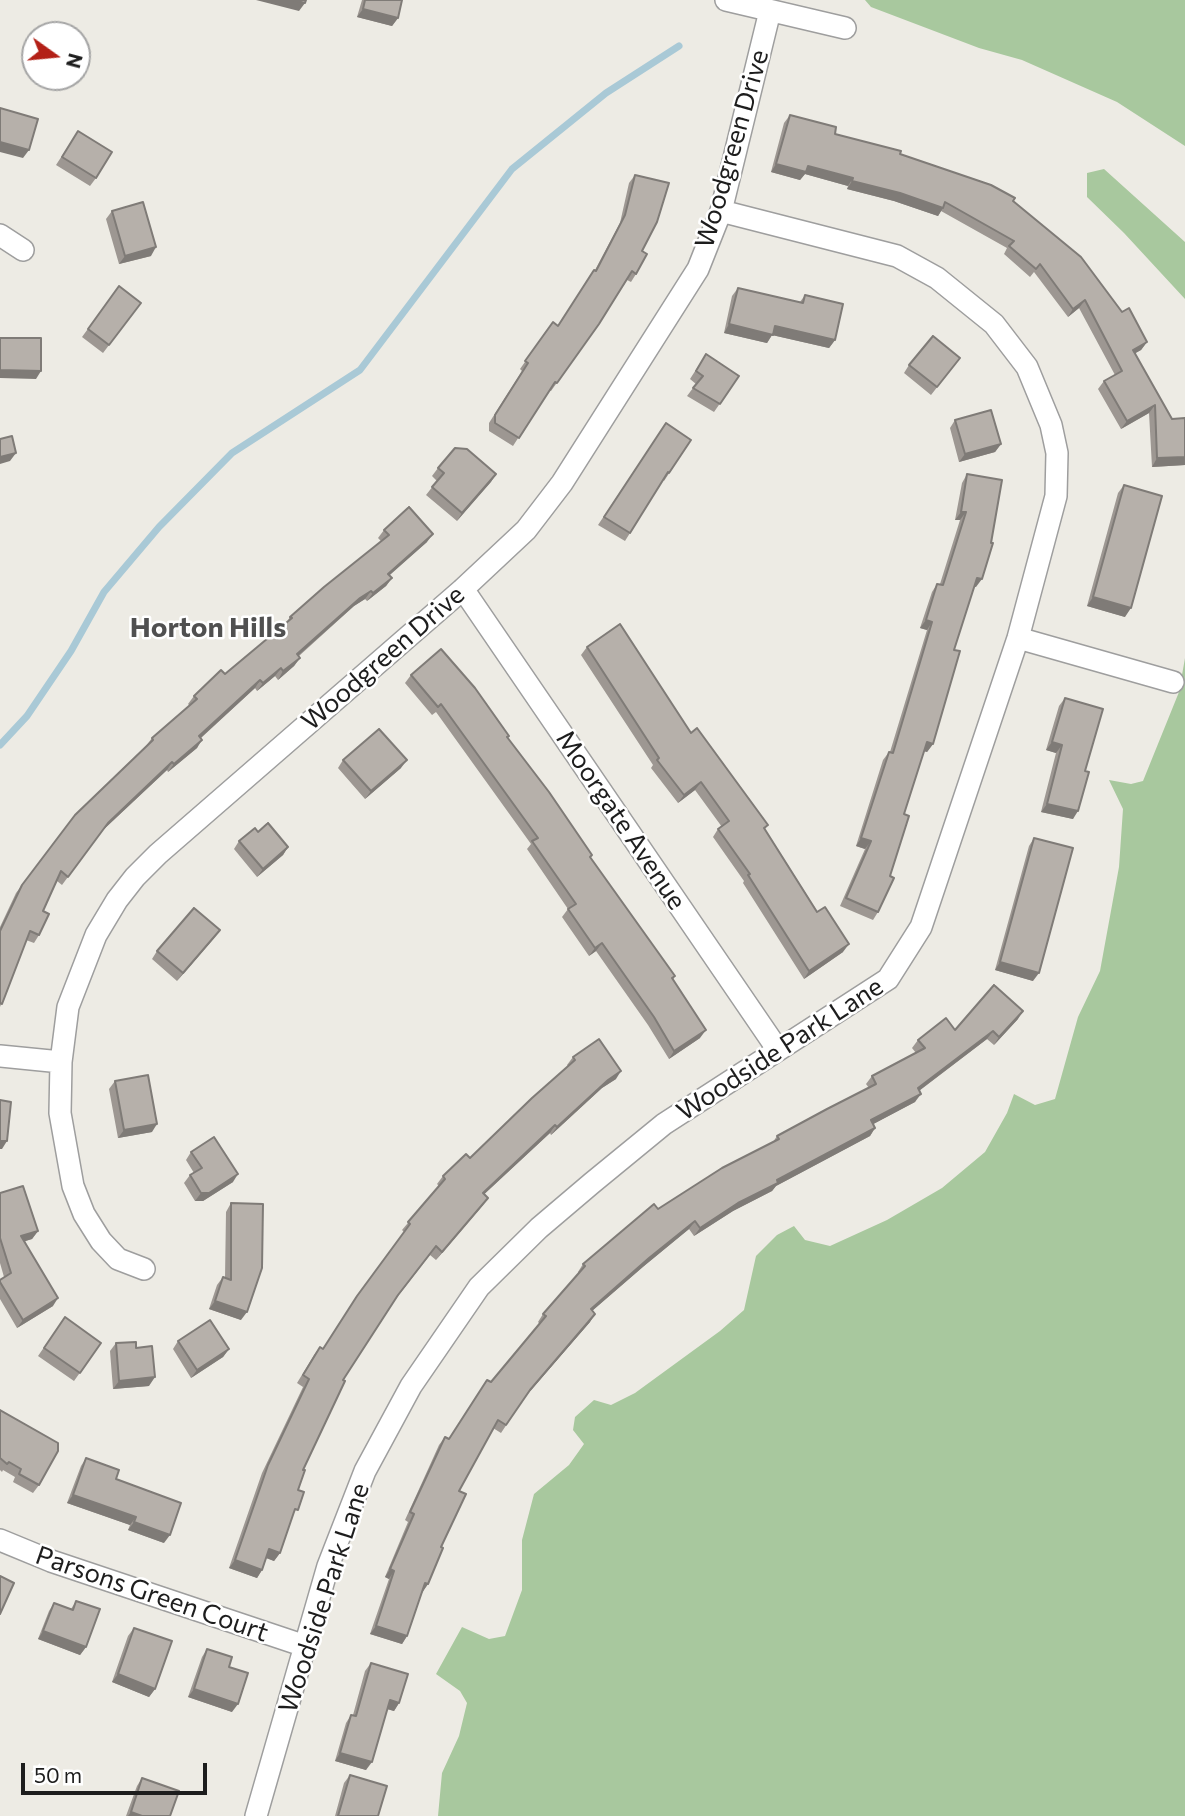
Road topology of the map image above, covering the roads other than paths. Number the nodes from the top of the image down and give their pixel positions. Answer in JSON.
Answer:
{"nodes":[{"id":1,"x":726,"y":0,"type":"edge"},
{"id":2,"x":770,"y":11,"type":"junction"},
{"id":3,"x":845,"y":28,"type":"dead end"},
{"id":4,"x":721,"y":211,"type":"junction"},
{"id":5,"x":0,"y":235,"type":"edge"},
{"id":6,"x":23,"y":250,"type":"dead end"},
{"id":7,"x":463,"y":589,"type":"junction"},
{"id":8,"x":1018,"y":638,"type":"junction"},
{"id":9,"x":1173,"y":682,"type":"dead end"},
{"id":10,"x":778,"y":1050,"type":"junction"},
{"id":11,"x":0,"y":1056,"type":"edge"},
{"id":12,"x":61,"y":1062,"type":"junction"},
{"id":13,"x":144,"y":1269,"type":"dead end"},
{"id":14,"x":0,"y":1540,"type":"edge"},
{"id":15,"x":305,"y":1646,"type":"junction"},
{"id":16,"x":256,"y":1816,"type":"edge"}],
"edges":[{"from":1,"to":2,"type":"street"},
{"from":2,"to":3,"type":"street"},
{"from":2,"to":4,"type":"street","name":"Woodgreen Drive"},
{"from":4,"to":7,"type":"street","name":"Woodgreen Drive"},
{"from":4,"to":8,"type":"street","name":"Woodside Park Lane"},
{"from":5,"to":6,"type":"street"},
{"from":7,"to":10,"type":"street","name":"Moorgate Avenue"},
{"from":7,"to":12,"type":"street","name":"Woodgreen Drive"},
{"from":8,"to":9,"type":"street"},
{"from":8,"to":10,"type":"street","name":"Woodside Park Lane"},
{"from":10,"to":15,"type":"street","name":"Woodside Park Lane"},
{"from":11,"to":12,"type":"street"},
{"from":12,"to":13,"type":"street","name":"Woodgreen Drive"},
{"from":14,"to":15,"type":"street","name":"Parsons Green Court"},
{"from":15,"to":16,"type":"street","name":"Woodside Park Lane"}]}
